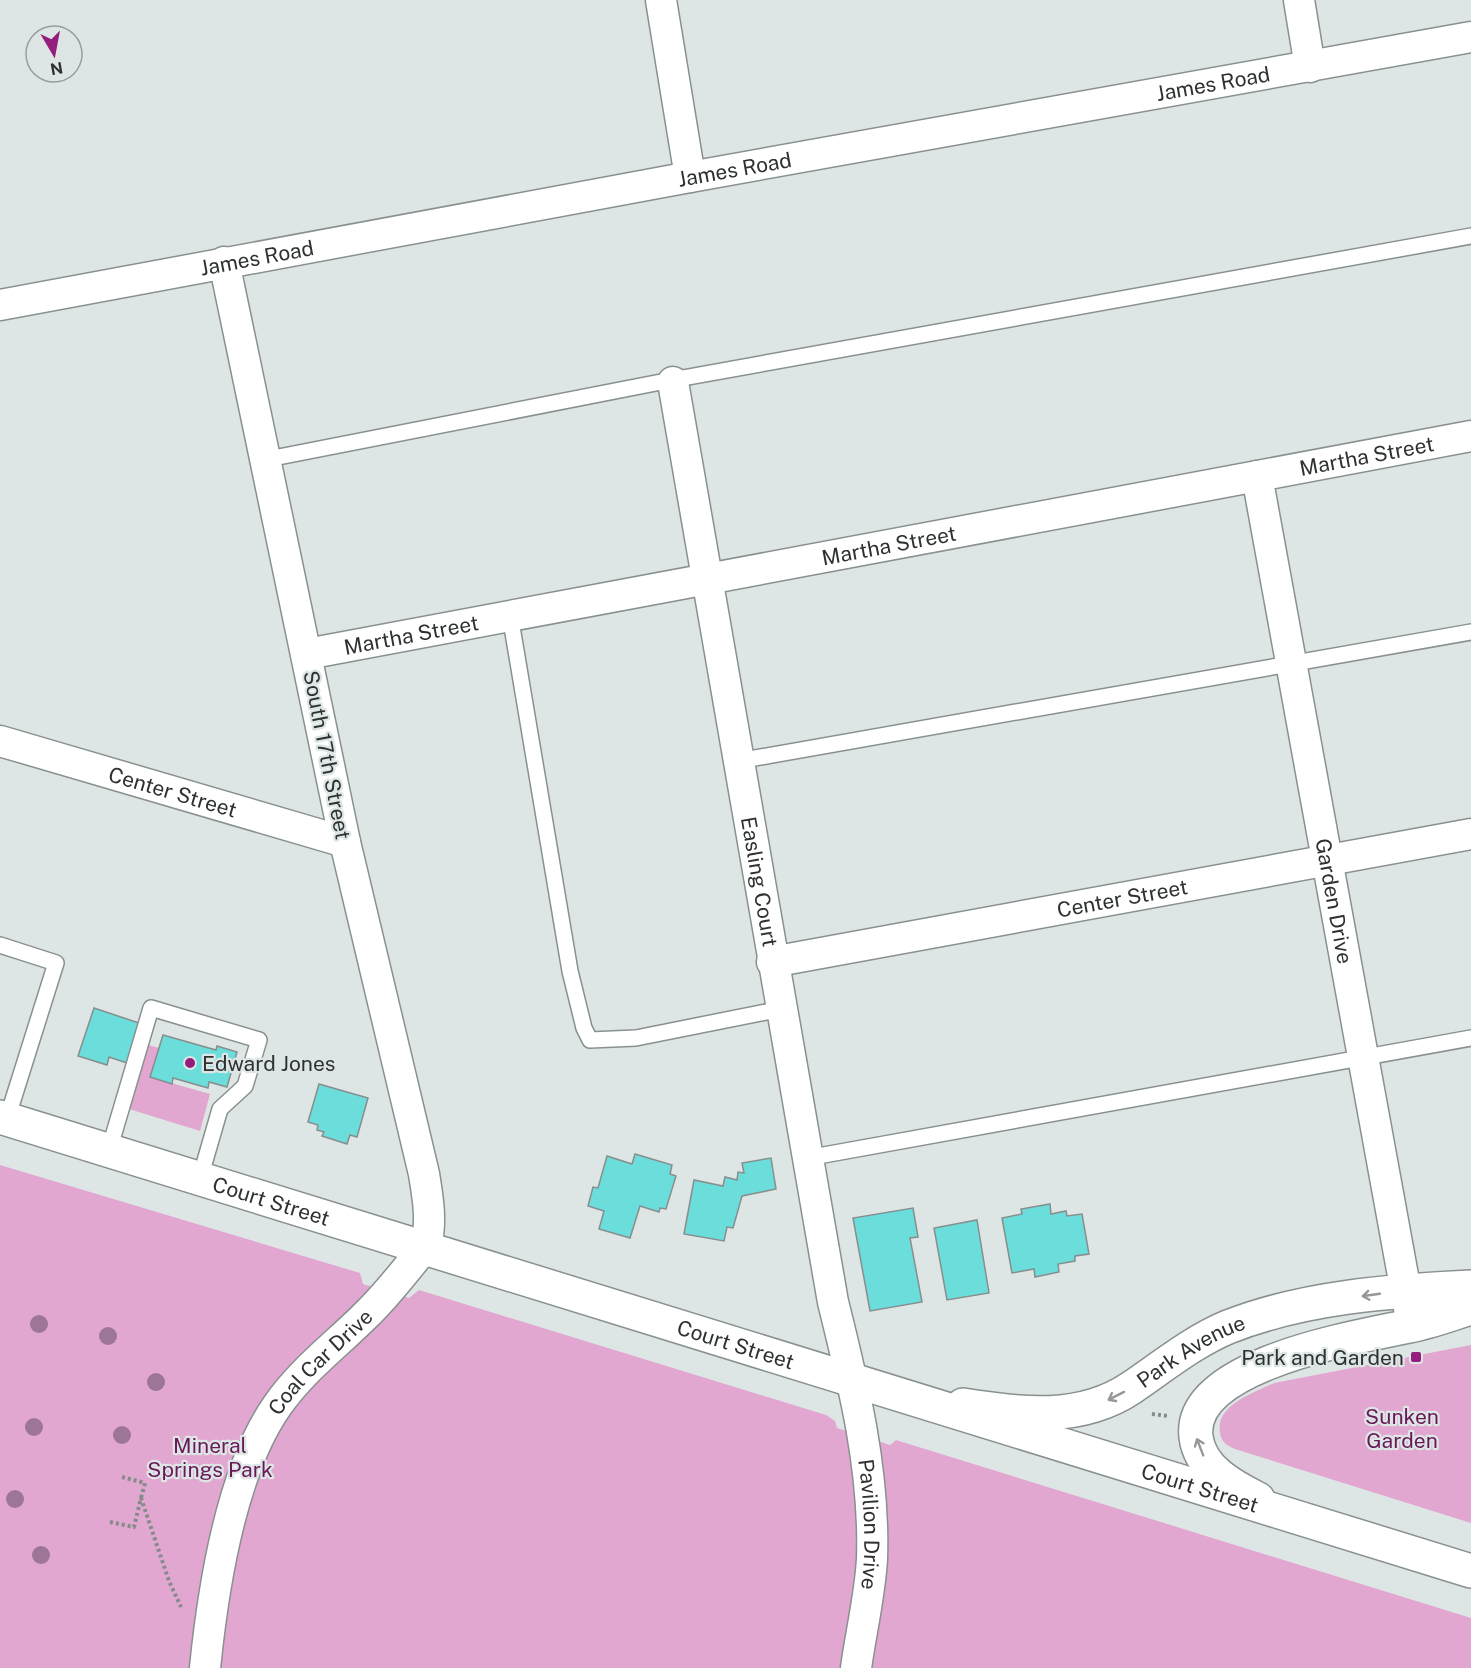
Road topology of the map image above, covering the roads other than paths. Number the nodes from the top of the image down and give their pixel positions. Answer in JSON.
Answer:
{"nodes":[{"id":1,"x":661,"y":0,"type":"edge"},
{"id":2,"x":1299,"y":0,"type":"edge"},
{"id":3,"x":1471,"y":37,"type":"edge"},
{"id":4,"x":1310,"y":67,"type":"junction"},
{"id":5,"x":690,"y":177,"type":"junction"},
{"id":6,"x":1471,"y":236,"type":"edge"},
{"id":7,"x":224,"y":262,"type":"junction"},
{"id":8,"x":0,"y":304,"type":"edge"},
{"id":9,"x":673,"y":382,"type":"junction"},
{"id":10,"x":1471,"y":436,"type":"edge"},
{"id":11,"x":263,"y":460,"type":"junction"},
{"id":12,"x":1257,"y":476,"type":"junction"},
{"id":13,"x":707,"y":579,"type":"junction"},
{"id":14,"x":510,"y":615,"type":"junction"},
{"id":15,"x":1471,"y":632,"type":"edge"},
{"id":16,"x":307,"y":654,"type":"junction"},
{"id":17,"x":1291,"y":664,"type":"junction"},
{"id":18,"x":0,"y":741,"type":"edge"},
{"id":19,"x":738,"y":761,"type":"junction"},
{"id":20,"x":1471,"y":834,"type":"edge"},
{"id":21,"x":345,"y":842,"type":"junction"},
{"id":22,"x":1326,"y":861,"type":"junction"},
{"id":23,"x":0,"y":945,"type":"edge"},
{"id":24,"x":772,"y":962,"type":"junction"},
{"id":25,"x":780,"y":1009,"type":"junction"},
{"id":26,"x":1471,"y":1038,"type":"edge"},
{"id":27,"x":1363,"y":1058,"type":"junction"},
{"id":28,"x":3,"y":1118,"type":"edge"},
{"id":29,"x":109,"y":1150,"type":"junction"},
{"id":30,"x":807,"y":1158,"type":"junction"},
{"id":31,"x":200,"y":1178,"type":"junction"},
{"id":32,"x":426,"y":1246,"type":"junction"},
{"id":33,"x":1471,"y":1287,"type":"edge"},
{"id":34,"x":1406,"y":1290,"type":"junction"},
{"id":35,"x":1471,"y":1308,"type":"edge"},
{"id":36,"x":1412,"y":1326,"type":"junction"},
{"id":37,"x":851,"y":1380,"type":"junction"},
{"id":38,"x":918,"y":1398,"type":"junction"},
{"id":39,"x":1295,"y":1516,"type":"junction"},
{"id":40,"x":1471,"y":1571,"type":"edge"},
{"id":41,"x":206,"y":1668,"type":"edge"},
{"id":42,"x":856,"y":1668,"type":"edge"}],
"edges":[{"from":1,"to":5,"type":"street"},
{"from":2,"to":4,"type":"street"},
{"from":3,"to":4,"type":"street","name":"James Road"},
{"from":4,"to":5,"type":"street","name":"James Road"},
{"from":5,"to":7,"type":"street","name":"James Road"},
{"from":6,"to":9,"type":"lane"},
{"from":7,"to":8,"type":"street","name":"James Road"},
{"from":7,"to":11,"type":"street","name":"South 17th Street"},
{"from":9,"to":11,"type":"lane"},
{"from":9,"to":13,"type":"street","name":"Easling Court"},
{"from":10,"to":12,"type":"street","name":"Martha Street"},
{"from":11,"to":16,"type":"street","name":"South 17th Street"},
{"from":12,"to":13,"type":"street","name":"Martha Street"},
{"from":12,"to":17,"type":"street","name":"Garden Drive"},
{"from":13,"to":14,"type":"street","name":"Martha Street"},
{"from":13,"to":19,"type":"street","name":"Easling Court"},
{"from":14,"to":16,"type":"street","name":"Martha Street"},
{"from":14,"to":25,"type":"lane"},
{"from":15,"to":17,"type":"lane"},
{"from":16,"to":21,"type":"street","name":"South 17th Street"},
{"from":17,"to":19,"type":"lane"},
{"from":17,"to":22,"type":"street","name":"Garden Drive"},
{"from":18,"to":21,"type":"street","name":"Center Street"},
{"from":19,"to":24,"type":"street","name":"Easling Court"},
{"from":20,"to":22,"type":"street","name":"Center Street"},
{"from":21,"to":32,"type":"street","name":"South 17th Street"},
{"from":22,"to":24,"type":"street","name":"Center Street"},
{"from":22,"to":27,"type":"street","name":"Garden Drive"},
{"from":23,"to":28,"type":"lane"},
{"from":24,"to":25,"type":"street","name":"Easling Court"},
{"from":25,"to":30,"type":"street","name":"Easling Court"},
{"from":26,"to":27,"type":"lane"},
{"from":27,"to":30,"type":"lane"},
{"from":27,"to":34,"type":"street","name":"Garden Drive"},
{"from":28,"to":29,"type":"main road","name":"Court Street"},
{"from":29,"to":31,"type":"main road","name":"Court Street"},
{"from":29,"to":31,"type":"lane"},
{"from":30,"to":37,"type":"street","name":"Easling Court"},
{"from":31,"to":32,"type":"main road","name":"Court Street"},
{"from":32,"to":37,"type":"main road","name":"Court Street"},
{"from":32,"to":41,"type":"street","name":"Coal Car Drive"},
{"from":33,"to":34,"type":"main road","name":"Park Avenue"},
{"from":34,"to":36,"type":"street","name":"Garden Drive"},
{"from":34,"to":38,"type":"main road","name":"Park Avenue","one_way":true},
{"from":35,"to":36,"type":"main road","name":"Park Avenue"},
{"from":39,"to":36,"type":"main road","name":"Park Avenue","one_way":true},
{"from":37,"to":38,"type":"main road","name":"Court Street"},
{"from":37,"to":42,"type":"street","name":"Pavilion Drive"},
{"from":38,"to":39,"type":"main road","name":"Court Street"},
{"from":39,"to":40,"type":"main road","name":"Court Street"}]}
